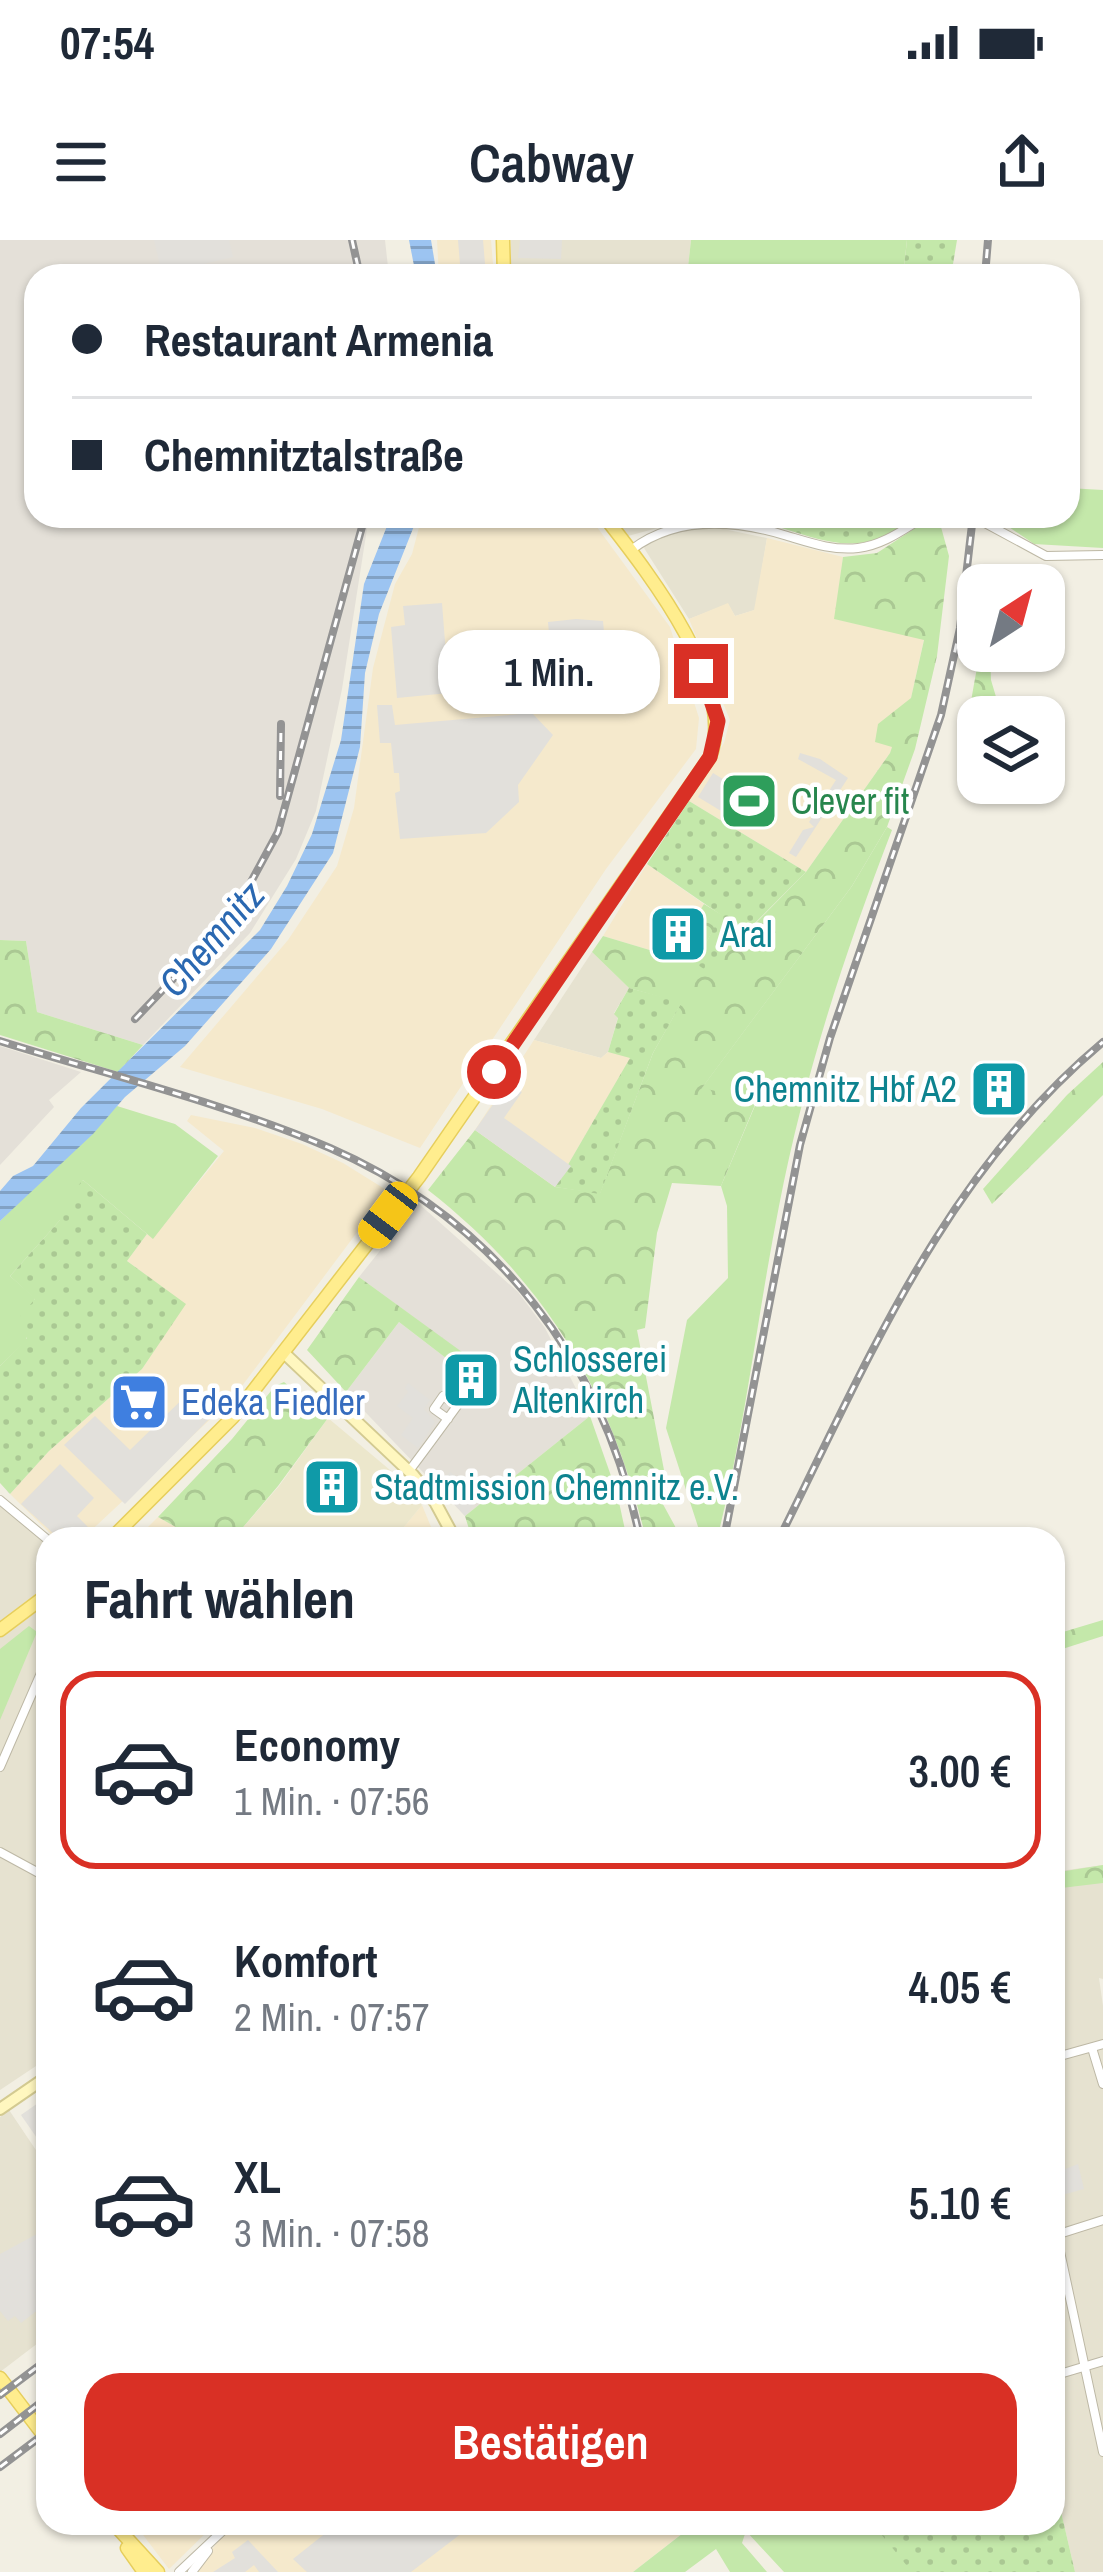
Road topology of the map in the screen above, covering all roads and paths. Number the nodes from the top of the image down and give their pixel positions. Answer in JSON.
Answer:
{"nodes":[{"id":1,"x":614,"y":528,"type":"edge"},
{"id":2,"x":669,"y":528,"type":"edge"},
{"id":3,"x":756,"y":528,"type":"edge"},
{"id":4,"x":906,"y":528,"type":"edge"},
{"id":5,"x":994,"y":528,"type":"edge"},
{"id":6,"x":631,"y":550,"type":"junction"},
{"id":7,"x":1103,"y":555,"type":"edge"},
{"id":8,"x":284,"y":1353,"type":"junction"},
{"id":9,"x":448,"y":1419,"type":"dead end"},
{"id":10,"x":409,"y":1471,"type":"junction"},
{"id":11,"x":0,"y":1500,"type":"edge"},
{"id":12,"x":123,"y":1527,"type":"edge"},
{"id":13,"x":449,"y":1527,"type":"edge"},
{"id":14,"x":36,"y":1530,"type":"edge"},
{"id":15,"x":36,"y":1603,"type":"edge"},
{"id":16,"x":0,"y":1630,"type":"edge"},
{"id":17,"x":36,"y":1684,"type":"edge"},
{"id":18,"x":0,"y":1767,"type":"edge"},
{"id":19,"x":0,"y":1852,"type":"edge"},
{"id":20,"x":36,"y":1872,"type":"edge"},
{"id":21,"x":1103,"y":2044,"type":"edge"},
{"id":22,"x":1092,"y":2048,"type":"junction"},
{"id":23,"x":1065,"y":2055,"type":"edge"},
{"id":24,"x":36,"y":2084,"type":"edge"},
{"id":25,"x":1103,"y":2084,"type":"edge"},
{"id":26,"x":0,"y":2109,"type":"edge"},
{"id":27,"x":1103,"y":2220,"type":"edge"},
{"id":28,"x":1065,"y":2232,"type":"edge"},
{"id":29,"x":1065,"y":2276,"type":"edge"},
{"id":30,"x":1103,"y":2361,"type":"edge"},
{"id":31,"x":1085,"y":2368,"type":"junction"},
{"id":32,"x":1065,"y":2373,"type":"edge"},
{"id":33,"x":0,"y":2378,"type":"edge"},
{"id":34,"x":36,"y":2425,"type":"edge"},
{"id":35,"x":1103,"y":2452,"type":"edge"},
{"id":36,"x":119,"y":2535,"type":"edge"},
{"id":37,"x":123,"y":2535,"type":"edge"},
{"id":38,"x":218,"y":2535,"type":"edge"},
{"id":39,"x":221,"y":2535,"type":"edge"},
{"id":40,"x":144,"y":2572,"type":"edge"},
{"id":41,"x":158,"y":2572,"type":"edge"},
{"id":42,"x":179,"y":2572,"type":"edge"},
{"id":43,"x":192,"y":2572,"type":"edge"}],
"edges":[{"from":1,"to":6,"type":"main road"},
{"from":2,"to":6,"type":"street"},
{"from":3,"to":4,"type":"street"},
{"from":5,"to":7,"type":"street"},
{"from":6,"to":8,"type":"main road"},
{"from":8,"to":10,"type":"main road"},
{"from":8,"to":12,"type":"main road"},
{"from":9,"to":10,"type":"street"},
{"from":10,"to":13,"type":"main road"},
{"from":11,"to":14,"type":"street"},
{"from":15,"to":16,"type":"main road"},
{"from":17,"to":18,"type":"street"},
{"from":19,"to":20,"type":"street"},
{"from":21,"to":22,"type":"street"},
{"from":22,"to":23,"type":"street"},
{"from":22,"to":25,"type":"street"},
{"from":24,"to":26,"type":"main road"},
{"from":27,"to":28,"type":"street"},
{"from":29,"to":31,"type":"street"},
{"from":30,"to":31,"type":"street"},
{"from":31,"to":32,"type":"street"},
{"from":31,"to":35,"type":"street"},
{"from":33,"to":34,"type":"main road"},
{"from":36,"to":40,"type":"main road"},
{"from":37,"to":41,"type":"main road"},
{"from":38,"to":42,"type":"street"},
{"from":39,"to":43,"type":"street"}]}
